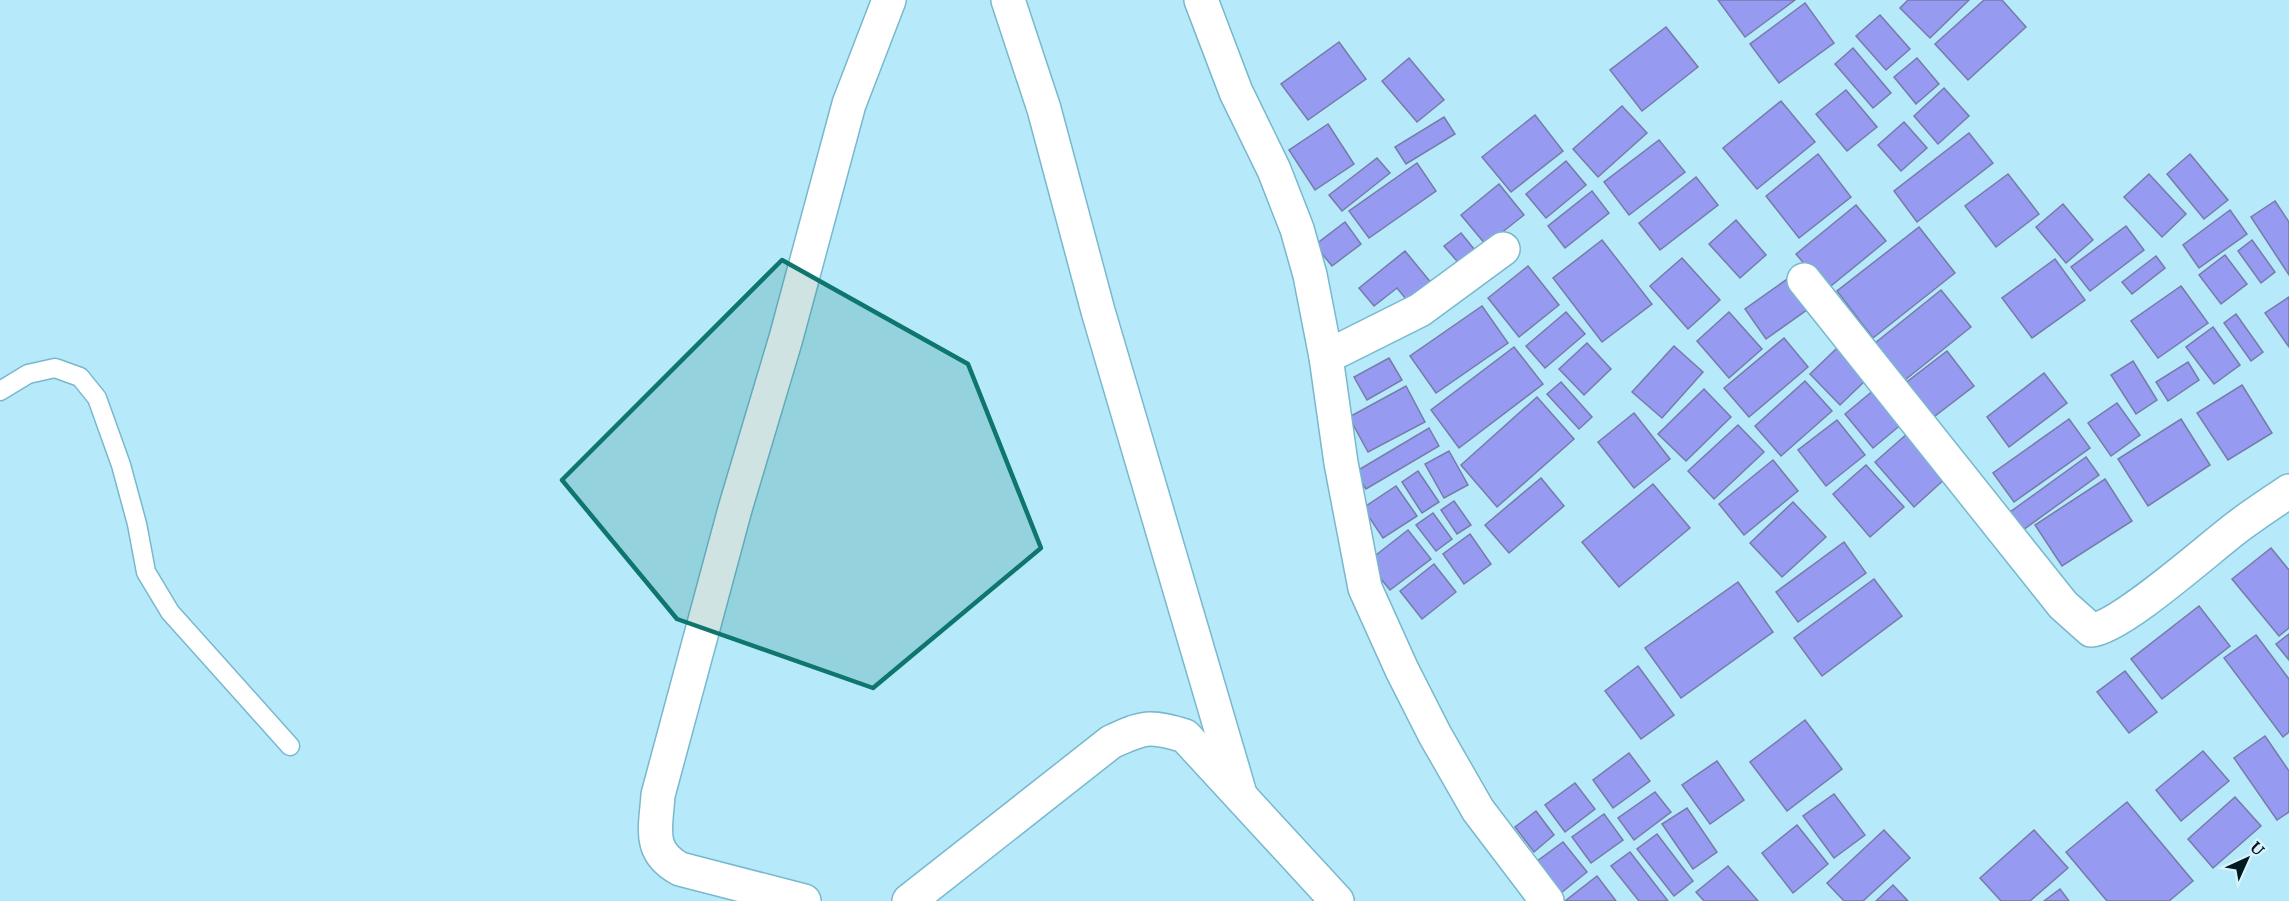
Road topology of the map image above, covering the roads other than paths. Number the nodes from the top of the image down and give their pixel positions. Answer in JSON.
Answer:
{"nodes":[{"id":1,"x":889,"y":0,"type":"edge"},
{"id":2,"x":1008,"y":0,"type":"edge"},
{"id":3,"x":1201,"y":0,"type":"edge"},
{"id":4,"x":1503,"y":249,"type":"dead end"},
{"id":5,"x":1804,"y":280,"type":"dead end"},
{"id":6,"x":1326,"y":357,"type":"junction"},
{"id":7,"x":0,"y":391,"type":"edge"},
{"id":8,"x":2289,"y":491,"type":"edge"},
{"id":9,"x":290,"y":746,"type":"dead end"},
{"id":10,"x":1240,"y":794,"type":"junction"},
{"id":11,"x":804,"y":901,"type":"edge"},
{"id":12,"x":909,"y":901,"type":"edge"},
{"id":13,"x":1337,"y":901,"type":"edge"},
{"id":14,"x":1547,"y":901,"type":"edge"}],
"edges":[{"from":1,"to":11,"type":"street"},
{"from":2,"to":10,"type":"street"},
{"from":3,"to":6,"type":"street"},
{"from":4,"to":6,"type":"street"},
{"from":5,"to":8,"type":"street"},
{"from":6,"to":14,"type":"street"},
{"from":7,"to":9,"type":"lane"},
{"from":10,"to":12,"type":"street"},
{"from":10,"to":13,"type":"street"}]}
